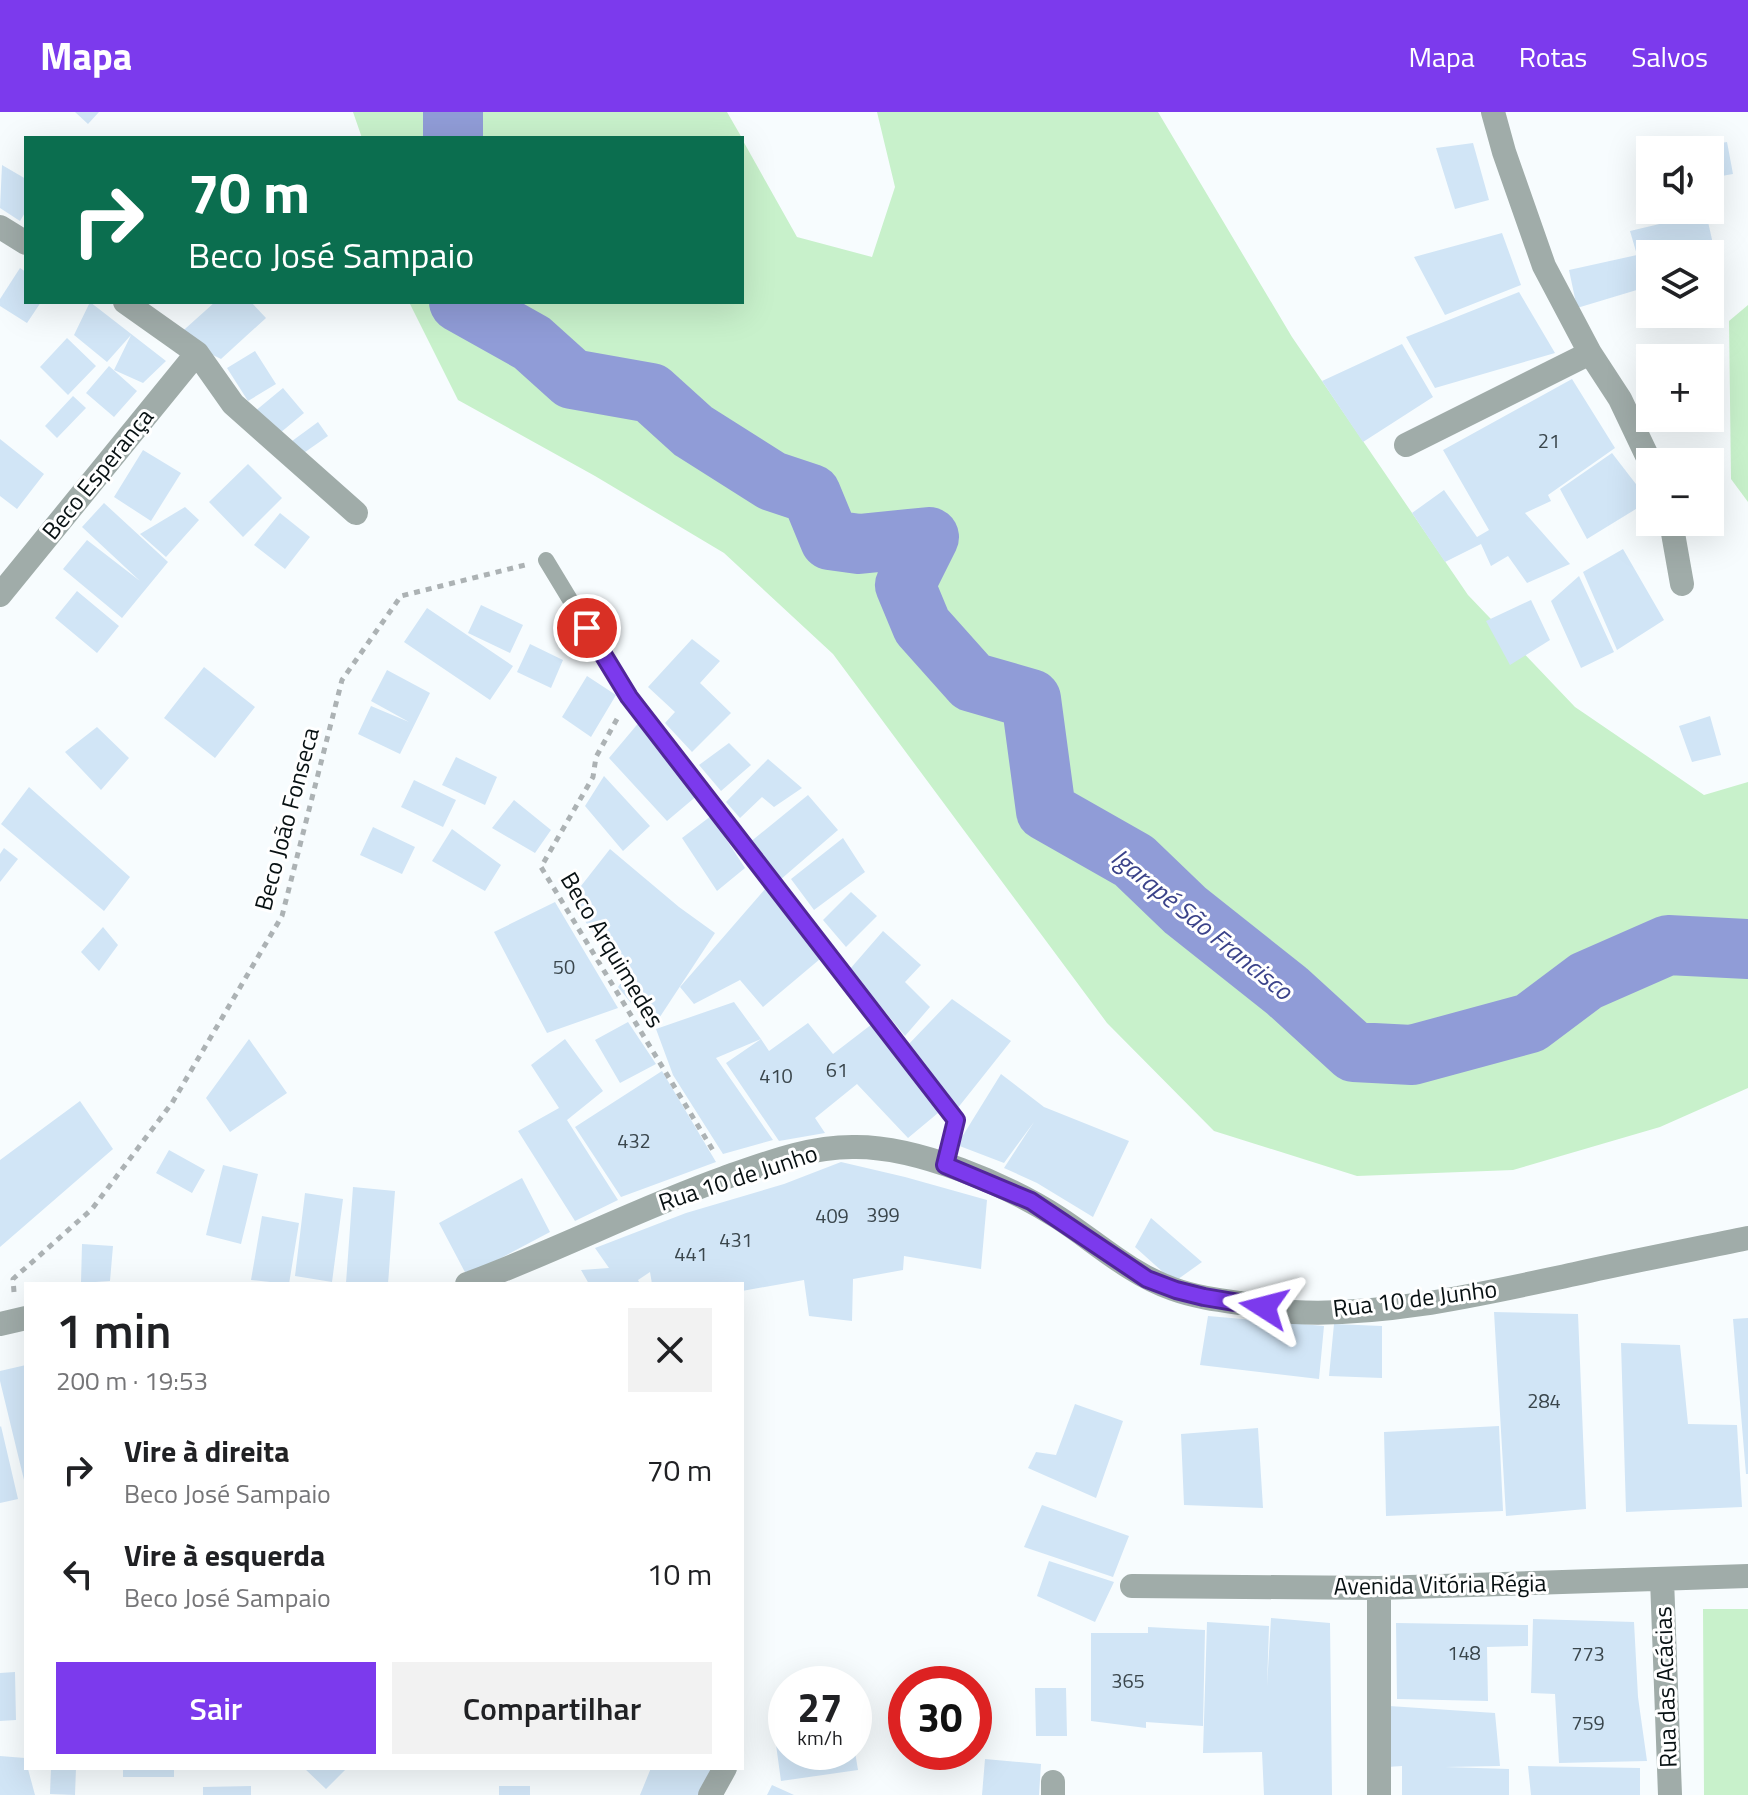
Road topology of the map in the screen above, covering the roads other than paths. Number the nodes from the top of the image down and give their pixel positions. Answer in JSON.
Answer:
{"nodes":[{"id":1,"x":1493,"y":112,"type":"edge"},
{"id":2,"x":0,"y":227,"type":"edge"},
{"id":3,"x":24,"y":242,"type":"edge"},
{"id":4,"x":128,"y":304,"type":"edge"},
{"id":5,"x":197,"y":353,"type":"junction"},
{"id":6,"x":1590,"y":353,"type":"junction"},
{"id":7,"x":1406,"y":445,"type":"dead end"},
{"id":8,"x":1643,"y":448,"type":"edge"},
{"id":9,"x":356,"y":513,"type":"dead end"},
{"id":10,"x":1673,"y":536,"type":"edge"},
{"id":11,"x":546,"y":560,"type":"road end"},
{"id":12,"x":1682,"y":584,"type":"dead end"},
{"id":13,"x":0,"y":595,"type":"edge"},
{"id":14,"x":945,"y":1165,"type":"junction"},
{"id":15,"x":1748,"y":1238,"type":"edge"},
{"id":16,"x":472,"y":1282,"type":"edge"},
{"id":17,"x":1748,"y":1576,"type":"edge"},
{"id":18,"x":1662,"y":1579,"type":"junction"},
{"id":19,"x":1132,"y":1586,"type":"dead end"},
{"id":20,"x":1379,"y":1588,"type":"junction"},
{"id":21,"x":724,"y":1770,"type":"edge"},
{"id":22,"x":710,"y":1795,"type":"edge"},
{"id":23,"x":1379,"y":1795,"type":"edge"},
{"id":24,"x":1670,"y":1795,"type":"edge"}],
"edges":[{"from":1,"to":6,"type":"street"},
{"from":2,"to":3,"type":"street"},
{"from":4,"to":5,"type":"street"},
{"from":5,"to":9,"type":"street"},
{"from":5,"to":13,"type":"street","name":"Beco Esperança"},
{"from":6,"to":7,"type":"street"},
{"from":6,"to":8,"type":"street"},
{"from":10,"to":12,"type":"street"},
{"from":11,"to":14,"type":"lane"},
{"from":14,"to":15,"type":"street","name":"Rua 10 de Junho"},
{"from":14,"to":16,"type":"street","name":"Rua 10 de Junho"},
{"from":17,"to":18,"type":"street","name":"Avenida Vitória Régia"},
{"from":18,"to":20,"type":"street","name":"Avenida Vitória Régia"},
{"from":18,"to":24,"type":"street","name":"Rua das Acácias"},
{"from":19,"to":20,"type":"street","name":"Avenida Vitória Régia"},
{"from":20,"to":23,"type":"street"},
{"from":21,"to":22,"type":"street"}]}
